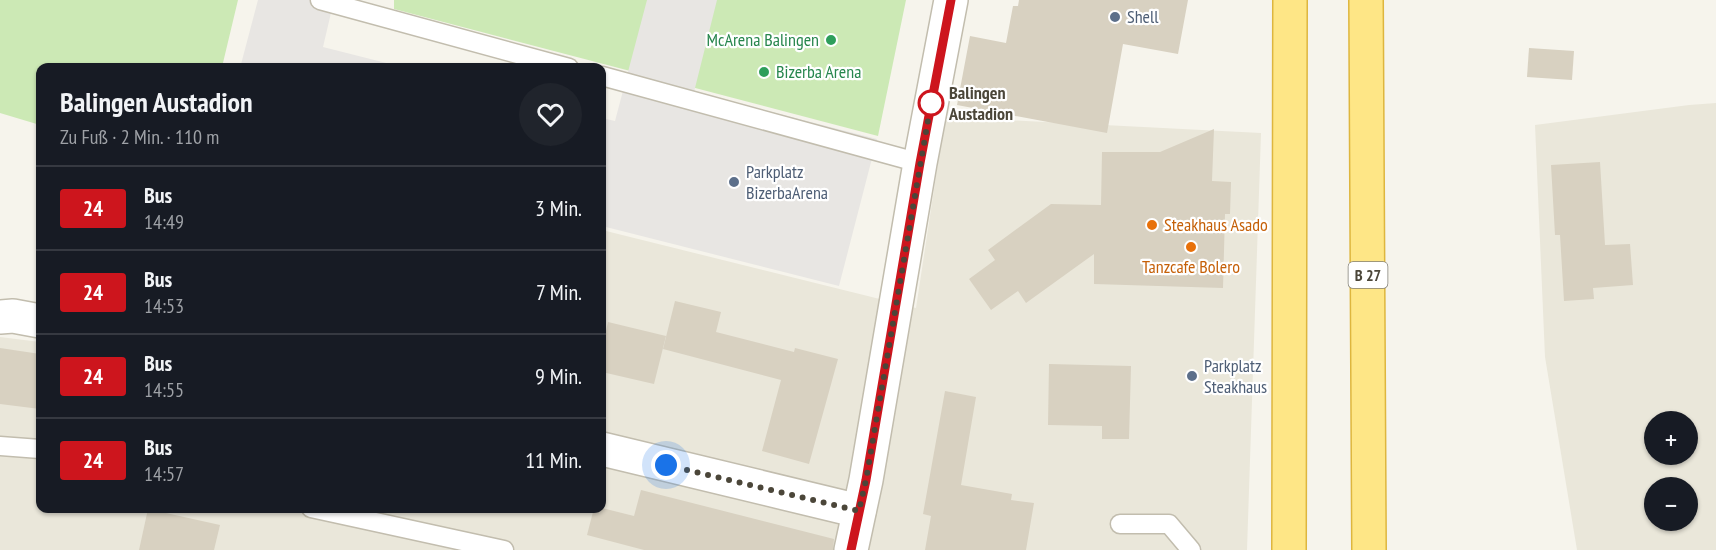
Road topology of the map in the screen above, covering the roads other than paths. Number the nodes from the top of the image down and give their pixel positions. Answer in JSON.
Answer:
{"nodes":[{"id":1,"x":320,"y":0,"type":"edge"},
{"id":2,"x":951,"y":0,"type":"edge"},
{"id":3,"x":1290,"y":0,"type":"edge"},
{"id":4,"x":1366,"y":0,"type":"edge"},
{"id":5,"x":551,"y":63,"type":"edge"},
{"id":6,"x":606,"y":77,"type":"edge"},
{"id":7,"x":920,"y":163,"type":"junction"},
{"id":8,"x":0,"y":317,"type":"edge"},
{"id":9,"x":36,"y":320,"type":"edge"},
{"id":10,"x":0,"y":446,"type":"edge"},
{"id":11,"x":36,"y":449,"type":"edge"},
{"id":12,"x":606,"y":450,"type":"edge"},
{"id":13,"x":859,"y":511,"type":"junction"},
{"id":14,"x":334,"y":513,"type":"edge"},
{"id":15,"x":1120,"y":524,"type":"dead end"},
{"id":16,"x":504,"y":550,"type":"edge"},
{"id":17,"x":851,"y":550,"type":"edge"},
{"id":18,"x":1191,"y":550,"type":"edge"},
{"id":19,"x":1289,"y":550,"type":"edge"},
{"id":20,"x":1369,"y":550,"type":"edge"}],
"edges":[{"from":1,"to":5,"type":"lane"},
{"from":2,"to":7,"type":"street"},
{"from":3,"to":19,"type":"highway"},
{"from":4,"to":20,"type":"highway","number":"B 27"},
{"from":6,"to":7,"type":"lane"},
{"from":7,"to":13,"type":"street"},
{"from":8,"to":9,"type":"street"},
{"from":10,"to":11,"type":"lane"},
{"from":12,"to":13,"type":"street"},
{"from":13,"to":17,"type":"street"},
{"from":14,"to":16,"type":"lane"},
{"from":15,"to":18,"type":"lane"}]}
